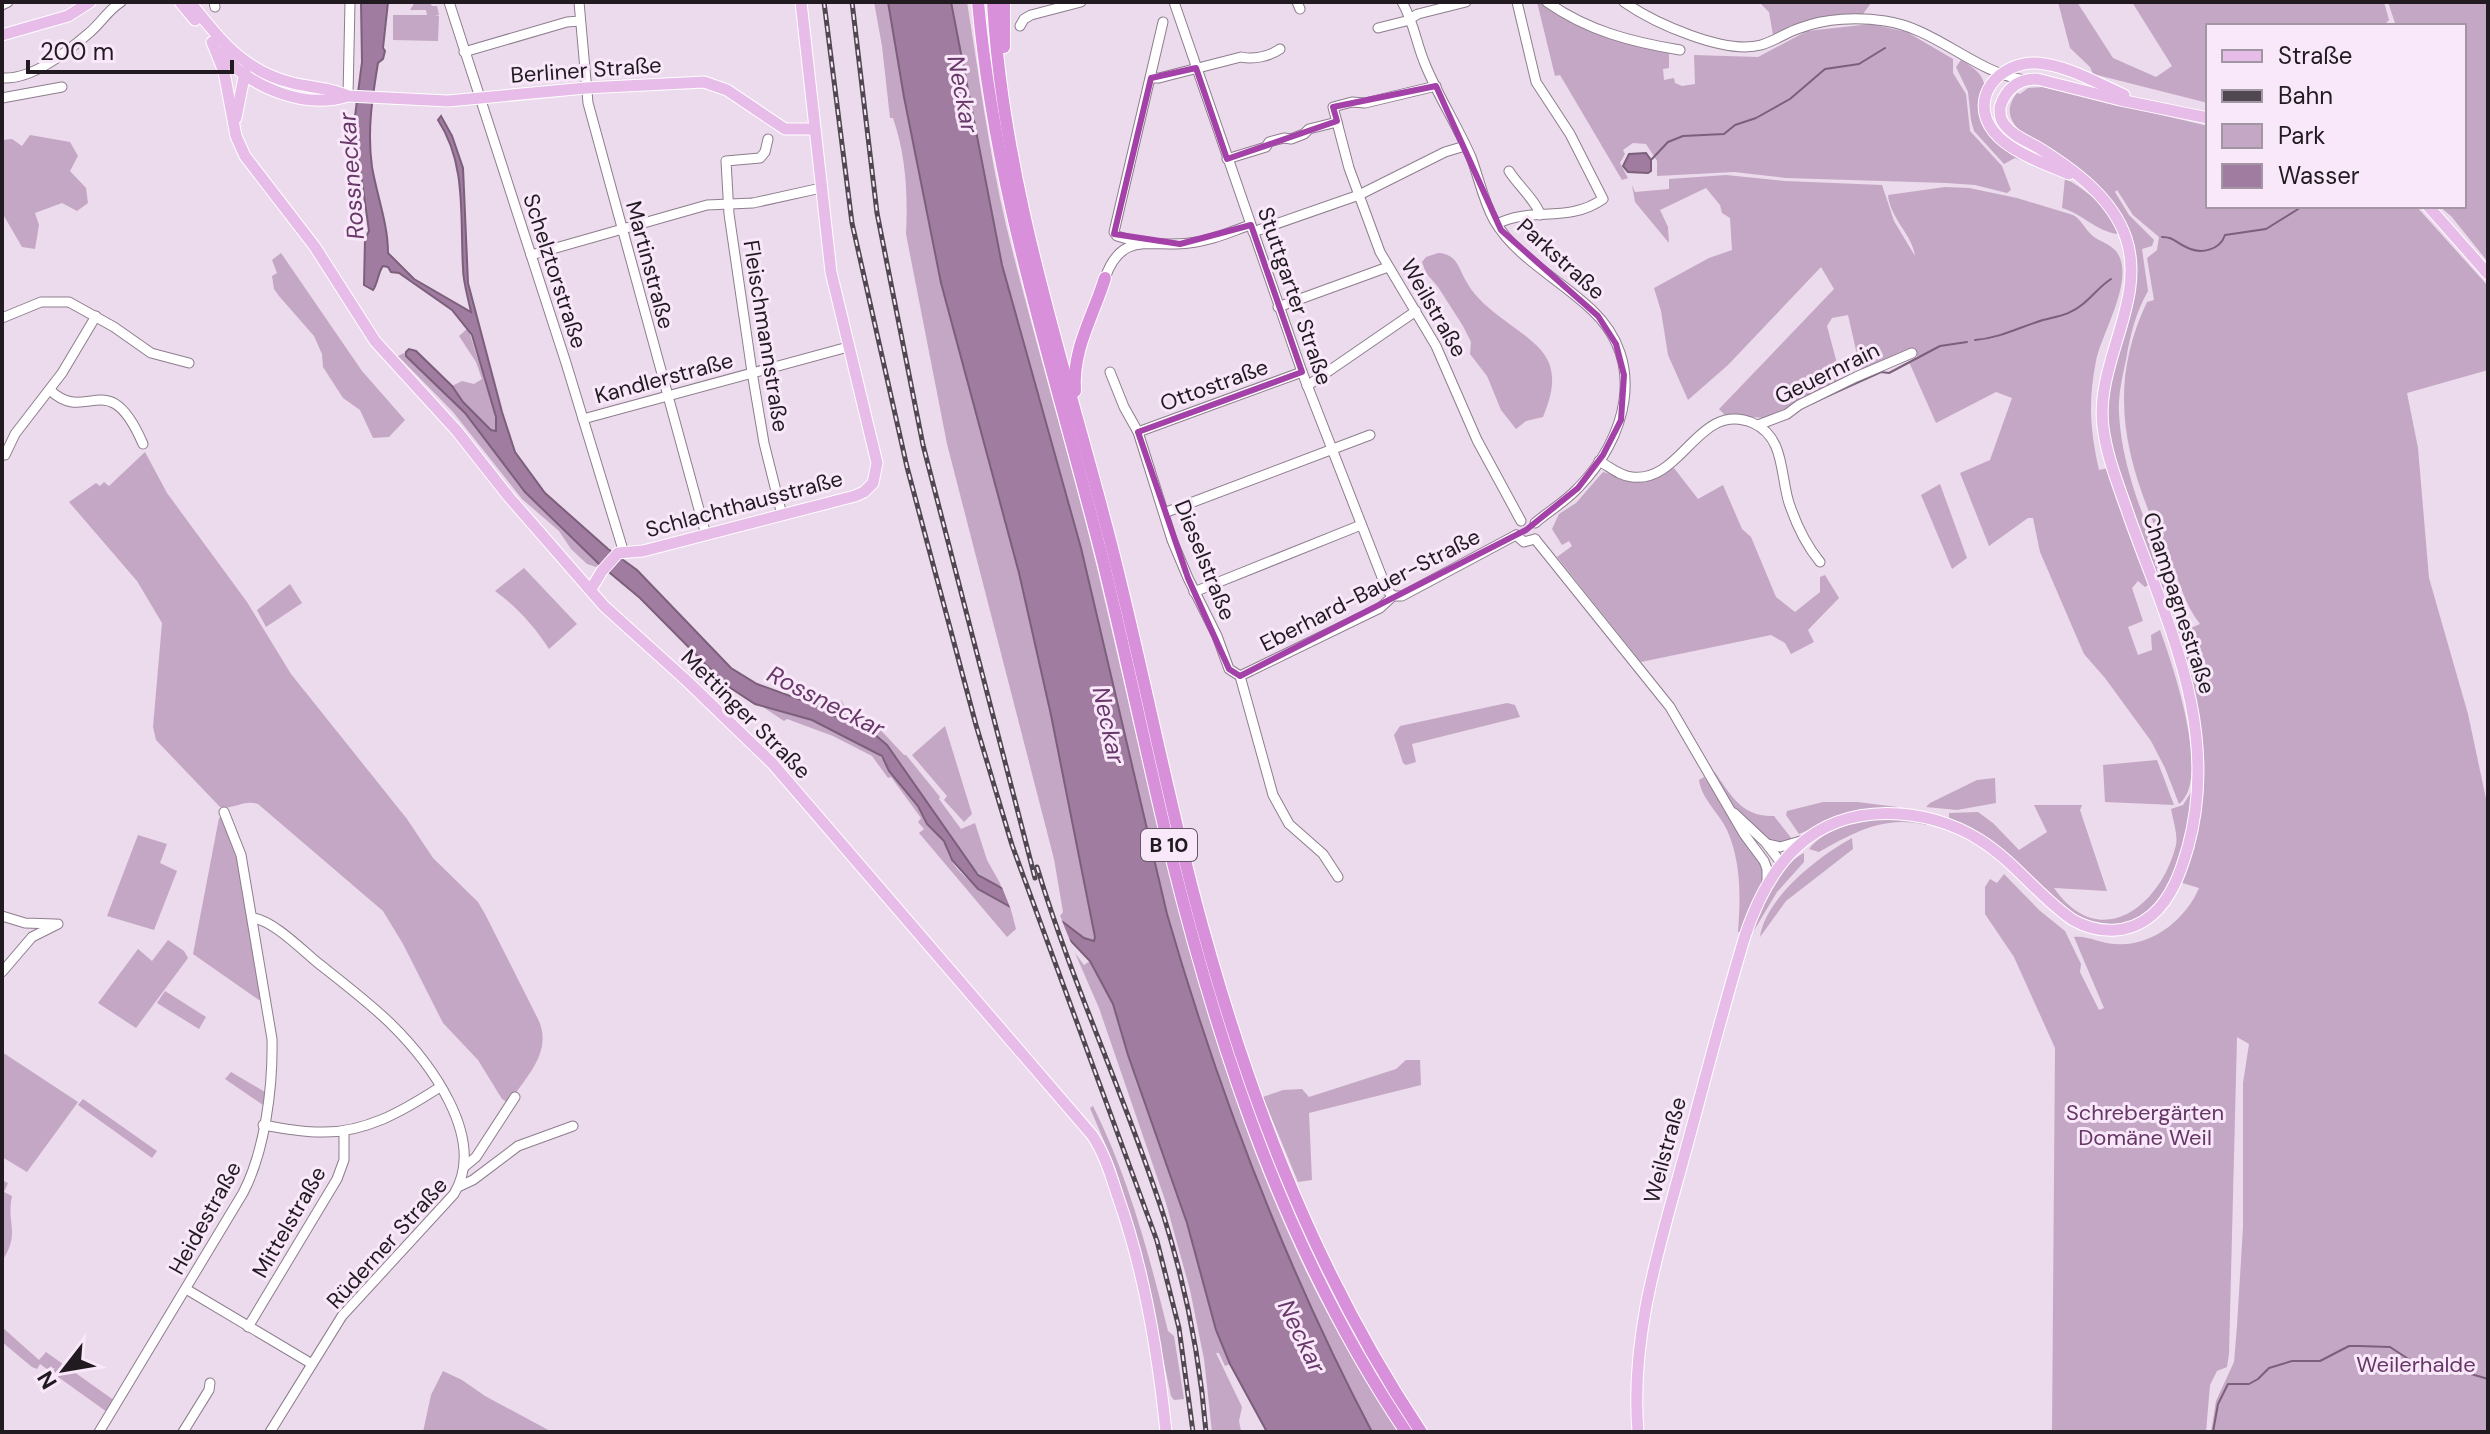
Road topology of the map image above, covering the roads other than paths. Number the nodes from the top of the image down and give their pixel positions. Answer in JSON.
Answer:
{"nodes":[{"id":1,"x":8,"y":2,"type":"edge"},
{"id":2,"x":121,"y":2,"type":"edge"},
{"id":3,"x":180,"y":2,"type":"edge"},
{"id":4,"x":190,"y":2,"type":"edge"},
{"id":5,"x":350,"y":2,"type":"edge"},
{"id":6,"x":449,"y":2,"type":"edge"},
{"id":7,"x":579,"y":2,"type":"edge"},
{"id":8,"x":801,"y":2,"type":"edge"},
{"id":9,"x":970,"y":2,"type":"edge"},
{"id":10,"x":978,"y":2,"type":"edge"},
{"id":11,"x":993,"y":2,"type":"edge"},
{"id":12,"x":1004,"y":2,"type":"edge"},
{"id":13,"x":1081,"y":2,"type":"edge"},
{"id":14,"x":1174,"y":2,"type":"edge"},
{"id":15,"x":1402,"y":2,"type":"edge"},
{"id":16,"x":1466,"y":2,"type":"edge"},
{"id":17,"x":1517,"y":2,"type":"edge"},
{"id":18,"x":1547,"y":2,"type":"edge"},
{"id":19,"x":1624,"y":2,"type":"edge"},
{"id":20,"x":89,"y":3,"type":"edge"},
{"id":21,"x":2,"y":5,"type":"edge"},
{"id":22,"x":1411,"y":18,"type":"junction"},
{"id":23,"x":102,"y":19,"type":"junction"},
{"id":24,"x":580,"y":21,"type":"junction"},
{"id":25,"x":1163,"y":22,"type":"dead end"},
{"id":26,"x":1020,"y":26,"type":"dead end"},
{"id":27,"x":1378,"y":28,"type":"dead end"},
{"id":28,"x":2,"y":35,"type":"edge"},
{"id":29,"x":212,"y":42,"type":"junction"},
{"id":30,"x":1280,"y":49,"type":"dead end"},
{"id":31,"x":1680,"y":50,"type":"dead end"},
{"id":32,"x":464,"y":52,"type":"junction"},
{"id":33,"x":1196,"y":68,"type":"junction"},
{"id":34,"x":245,"y":70,"type":"junction"},
{"id":35,"x":2000,"y":73,"type":"junction"},
{"id":36,"x":2,"y":78,"type":"edge"},
{"id":37,"x":1151,"y":78,"type":"junction"},
{"id":38,"x":2025,"y":80,"type":"junction"},
{"id":39,"x":1436,"y":86,"type":"junction"},
{"id":40,"x":62,"y":87,"type":"dead end"},
{"id":41,"x":586,"y":88,"type":"junction"},
{"id":42,"x":266,"y":89,"type":"junction"},
{"id":43,"x":229,"y":95,"type":"junction"},
{"id":44,"x":352,"y":97,"type":"junction"},
{"id":45,"x":2,"y":98,"type":"edge"},
{"id":46,"x":479,"y":98,"type":"junction"},
{"id":47,"x":2138,"y":102,"type":"junction"},
{"id":48,"x":2000,"y":104,"type":"junction"},
{"id":49,"x":237,"y":106,"type":"junction"},
{"id":50,"x":993,"y":114,"type":"junction"},
{"id":51,"x":2206,"y":118,"type":"edge"},
{"id":52,"x":1337,"y":122,"type":"junction"},
{"id":53,"x":814,"y":129,"type":"junction"},
{"id":54,"x":235,"y":130,"type":"junction"},
{"id":55,"x":1009,"y":136,"type":"junction"},
{"id":56,"x":768,"y":139,"type":"dead end"},
{"id":57,"x":1465,"y":146,"type":"junction"},
{"id":58,"x":1227,"y":159,"type":"junction"},
{"id":59,"x":1509,"y":171,"type":"dead end"},
{"id":60,"x":2080,"y":179,"type":"junction"},
{"id":61,"x":821,"y":188,"type":"junction"},
{"id":62,"x":1359,"y":195,"type":"junction"},
{"id":63,"x":729,"y":203,"type":"junction"},
{"id":64,"x":2430,"y":208,"type":"edge"},
{"id":65,"x":1540,"y":215,"type":"junction"},
{"id":66,"x":1497,"y":224,"type":"junction"},
{"id":67,"x":621,"y":228,"type":"junction"},
{"id":68,"x":1252,"y":229,"type":"junction"},
{"id":69,"x":1141,"y":243,"type":"junction"},
{"id":70,"x":531,"y":255,"type":"junction"},
{"id":71,"x":1388,"y":267,"type":"junction"},
{"id":72,"x":2488,"y":274,"type":"edge"},
{"id":73,"x":1105,"y":278,"type":"joint"},
{"id":74,"x":1278,"y":307,"type":"junction"},
{"id":75,"x":1416,"y":311,"type":"junction"},
{"id":76,"x":96,"y":316,"type":"junction"},
{"id":77,"x":2,"y":318,"type":"edge"},
{"id":78,"x":848,"y":347,"type":"junction"},
{"id":79,"x":1912,"y":353,"type":"dead end"},
{"id":80,"x":189,"y":363,"type":"dead end"},
{"id":81,"x":752,"y":372,"type":"junction"},
{"id":82,"x":1110,"y":372,"type":"dead end"},
{"id":83,"x":1302,"y":372,"type":"junction"},
{"id":84,"x":1307,"y":386,"type":"junction"},
{"id":85,"x":50,"y":390,"type":"junction"},
{"id":86,"x":668,"y":396,"type":"junction"},
{"id":87,"x":1078,"y":418,"type":"junction"},
{"id":88,"x":583,"y":419,"type":"junction"},
{"id":89,"x":1758,"y":425,"type":"junction"},
{"id":90,"x":1138,"y":432,"type":"junction"},
{"id":91,"x":1370,"y":435,"type":"dead end"},
{"id":92,"x":143,"y":444,"type":"dead end"},
{"id":93,"x":1331,"y":450,"type":"junction"},
{"id":94,"x":5,"y":455,"type":"dead end"},
{"id":95,"x":1599,"y":461,"type":"junction"},
{"id":96,"x":1164,"y":513,"type":"junction"},
{"id":97,"x":782,"y":515,"type":"junction"},
{"id":98,"x":1521,"y":521,"type":"junction"},
{"id":99,"x":1535,"y":523,"type":"junction"},
{"id":100,"x":1361,"y":525,"type":"junction"},
{"id":101,"x":706,"y":535,"type":"junction"},
{"id":102,"x":1516,"y":535,"type":"junction"},
{"id":103,"x":1535,"y":539,"type":"junction"},
{"id":104,"x":622,"y":555,"type":"junction"},
{"id":105,"x":1820,"y":562,"type":"dead end"},
{"id":106,"x":574,"y":570,"type":"junction"},
{"id":107,"x":604,"y":574,"type":"junction"},
{"id":108,"x":591,"y":589,"type":"junction"},
{"id":109,"x":1194,"y":592,"type":"junction"},
{"id":110,"x":1393,"y":596,"type":"junction"},
{"id":111,"x":1240,"y":676,"type":"junction"},
{"id":112,"x":1731,"y":811,"type":"junction"},
{"id":113,"x":224,"y":812,"type":"dead end"},
{"id":114,"x":1765,"y":842,"type":"junction"},
{"id":115,"x":1789,"y":849,"type":"junction"},
{"id":116,"x":1758,"y":851,"type":"junction"},
{"id":117,"x":1782,"y":864,"type":"junction"},
{"id":118,"x":1338,"y":877,"type":"dead end"},
{"id":119,"x":1767,"y":886,"type":"junction"},
{"id":120,"x":2,"y":916,"type":"edge"},
{"id":121,"x":253,"y":918,"type":"junction"},
{"id":122,"x":25,"y":923,"type":"junction"},
{"id":123,"x":30,"y":938,"type":"junction"},
{"id":124,"x":2,"y":972,"type":"edge"},
{"id":125,"x":440,"y":1087,"type":"junction"},
{"id":126,"x":515,"y":1097,"type":"dead end"},
{"id":127,"x":263,"y":1125,"type":"junction"},
{"id":128,"x":573,"y":1126,"type":"dead end"},
{"id":129,"x":344,"y":1131,"type":"junction"},
{"id":130,"x":464,"y":1167,"type":"junction"},
{"id":131,"x":458,"y":1187,"type":"junction"},
{"id":132,"x":186,"y":1289,"type":"junction"},
{"id":133,"x":248,"y":1327,"type":"junction"},
{"id":134,"x":1158,"y":1362,"type":"junction"},
{"id":135,"x":312,"y":1364,"type":"junction"},
{"id":136,"x":210,"y":1383,"type":"dead end"},
{"id":137,"x":99,"y":1432,"type":"edge"},
{"id":138,"x":183,"y":1432,"type":"edge"},
{"id":139,"x":270,"y":1432,"type":"edge"},
{"id":140,"x":1166,"y":1432,"type":"edge"},
{"id":141,"x":1173,"y":1432,"type":"edge"},
{"id":142,"x":1406,"y":1432,"type":"edge"},
{"id":143,"x":1421,"y":1432,"type":"edge"},
{"id":144,"x":1638,"y":1432,"type":"edge"}],
"edges":[{"from":1,"to":21,"type":"street"},
{"from":2,"to":23,"type":"street"},
{"from":3,"to":29,"type":"main road","name":"Berliner Straße"},
{"from":4,"to":34,"type":"main road","name":"Berliner Straße"},
{"from":5,"to":44,"type":"street"},
{"from":6,"to":32,"type":"street","name":"Schelztorstraße"},
{"from":7,"to":24,"type":"street","name":"Martinstraße"},
{"from":8,"to":53,"type":"main road"},
{"from":9,"to":50,"type":"highway"},
{"from":10,"to":50,"type":"highway","number":"B 10"},
{"from":11,"to":55,"type":"highway","number":"B 10"},
{"from":12,"to":55,"type":"highway"},
{"from":13,"to":26,"type":"street"},
{"from":14,"to":33,"type":"street","name":"Stuttgarter Straße"},
{"from":15,"to":22,"type":"street","name":"Parkstraße"},
{"from":16,"to":22,"type":"street"},
{"from":17,"to":65,"type":"street"},
{"from":18,"to":31,"type":"street"},
{"from":19,"to":35,"type":"street"},
{"from":20,"to":23,"type":"street"},
{"from":20,"to":28,"type":"main road"},
{"from":22,"to":27,"type":"street"},
{"from":22,"to":39,"type":"street","name":"Parkstraße"},
{"from":23,"to":36,"type":"street"},
{"from":24,"to":32,"type":"street"},
{"from":24,"to":41,"type":"street","name":"Martinstraße"},
{"from":25,"to":37,"type":"street"},
{"from":29,"to":34,"type":"main road","name":"Berliner Straße"},
{"from":29,"to":43,"type":"main road","name":"Mettinger Straße"},
{"from":30,"to":33,"type":"street"},
{"from":32,"to":46,"type":"street","name":"Schelztorstraße"},
{"from":33,"to":37,"type":"street"},
{"from":33,"to":58,"type":"street","name":"Stuttgarter Straße"},
{"from":34,"to":42,"type":"main road","name":"Berliner Straße"},
{"from":34,"to":43,"type":"main road"},
{"from":34,"to":44,"type":"main road","name":"Berliner Straße"},
{"from":34,"to":49,"type":"main road","name":"Mettinger Straße"},
{"from":35,"to":38,"type":"street"},
{"from":35,"to":47,"type":"main road"},
{"from":35,"to":48,"type":"street"},
{"from":35,"to":60,"type":"main road","name":"Champagnestraße"},
{"from":37,"to":69,"type":"street"},
{"from":38,"to":47,"type":"main road"},
{"from":38,"to":48,"type":"main road"},
{"from":39,"to":52,"type":"street","name":"Weilstraße"},
{"from":39,"to":57,"type":"street","name":"Parkstraße"},
{"from":40,"to":45,"type":"street"},
{"from":41,"to":46,"type":"main road","name":"Berliner Straße"},
{"from":41,"to":53,"type":"main road","name":"Berliner Straße"},
{"from":41,"to":67,"type":"street","name":"Martinstraße"},
{"from":42,"to":44,"type":"main road","name":"Berliner Straße"},
{"from":42,"to":49,"type":"main road"},
{"from":43,"to":54,"type":"main road","name":"Mettinger Straße"},
{"from":44,"to":46,"type":"main road","name":"Berliner Straße"},
{"from":46,"to":70,"type":"street","name":"Schelztorstraße"},
{"from":47,"to":51,"type":"main road"},
{"from":48,"to":60,"type":"main road","name":"Champagnestraße"},
{"from":49,"to":54,"type":"main road","name":"Mettinger Straße"},
{"from":50,"to":142,"type":"highway","number":"B 10"},
{"from":52,"to":58,"type":"street"},
{"from":52,"to":62,"type":"street","name":"Weilstraße"},
{"from":53,"to":61,"type":"main road"},
{"from":54,"to":106,"type":"main road","name":"Mettinger Straße"},
{"from":55,"to":87,"type":"highway","number":"B 10"},
{"from":56,"to":63,"type":"street","name":"Fleischmannstraße"},
{"from":57,"to":62,"type":"street"},
{"from":57,"to":66,"type":"street","name":"Parkstraße"},
{"from":58,"to":68,"type":"street","name":"Stuttgarter Straße"},
{"from":59,"to":65,"type":"street"},
{"from":60,"to":115,"type":"main road","name":"Champagnestraße"},
{"from":61,"to":63,"type":"street"},
{"from":61,"to":78,"type":"main road"},
{"from":62,"to":68,"type":"street"},
{"from":62,"to":71,"type":"street","name":"Weilstraße"},
{"from":63,"to":67,"type":"street"},
{"from":63,"to":81,"type":"street","name":"Fleischmannstraße"},
{"from":64,"to":72,"type":"main road"},
{"from":65,"to":66,"type":"street"},
{"from":66,"to":95,"type":"street","name":"Parkstraße"},
{"from":67,"to":70,"type":"street"},
{"from":67,"to":86,"type":"street","name":"Martinstraße"},
{"from":68,"to":69,"type":"street"},
{"from":68,"to":74,"type":"street","name":"Stuttgarter Straße"},
{"from":69,"to":73,"type":"street"},
{"from":70,"to":88,"type":"street","name":"Schelztorstraße"},
{"from":71,"to":74,"type":"street"},
{"from":71,"to":75,"type":"street","name":"Weilstraße"},
{"from":73,"to":87,"type":"highway"},
{"from":74,"to":83,"type":"street","name":"Stuttgarter Straße"},
{"from":75,"to":84,"type":"street"},
{"from":75,"to":98,"type":"street","name":"Weilstraße"},
{"from":76,"to":77,"type":"street"},
{"from":76,"to":80,"type":"street"},
{"from":76,"to":85,"type":"street"},
{"from":78,"to":81,"type":"street","name":"Kandlerstraße"},
{"from":78,"to":97,"type":"main road","name":"Schlachthausstraße"},
{"from":79,"to":89,"type":"street","name":"Geuernrain"},
{"from":81,"to":86,"type":"street","name":"Kandlerstraße"},
{"from":81,"to":97,"type":"street","name":"Fleischmannstraße"},
{"from":82,"to":90,"type":"street","name":"Dieselstraße"},
{"from":83,"to":84,"type":"street","name":"Stuttgarter Straße"},
{"from":83,"to":90,"type":"street","name":"Ottostraße"},
{"from":84,"to":93,"type":"street","name":"Stuttgarter Straße"},
{"from":85,"to":92,"type":"street"},
{"from":85,"to":94,"type":"street"},
{"from":86,"to":88,"type":"street","name":"Kandlerstraße"},
{"from":86,"to":101,"type":"street","name":"Martinstraße"},
{"from":87,"to":143,"type":"highway","number":"B 10"},
{"from":88,"to":104,"type":"street","name":"Schelztorstraße"},
{"from":89,"to":95,"type":"street","name":"Geuernrain"},
{"from":89,"to":105,"type":"street","name":"Geuernrain"},
{"from":90,"to":96,"type":"street","name":"Dieselstraße"},
{"from":91,"to":93,"type":"street"},
{"from":93,"to":96,"type":"street"},
{"from":93,"to":100,"type":"street","name":"Stuttgarter Straße"},
{"from":95,"to":99,"type":"street","name":"Parkstraße"},
{"from":96,"to":109,"type":"street","name":"Dieselstraße"},
{"from":97,"to":101,"type":"main road","name":"Schlachthausstraße"},
{"from":98,"to":99,"type":"street"},
{"from":98,"to":102,"type":"street"},
{"from":99,"to":103,"type":"street"},
{"from":100,"to":109,"type":"street"},
{"from":100,"to":110,"type":"street","name":"Stuttgarter Straße"},
{"from":101,"to":104,"type":"main road","name":"Schlachthausstraße"},
{"from":102,"to":103,"type":"street"},
{"from":102,"to":110,"type":"street","name":"Eberhard-Bauer-Straße"},
{"from":103,"to":112,"type":"street"},
{"from":104,"to":107,"type":"main road"},
{"from":106,"to":107,"type":"main road"},
{"from":106,"to":108,"type":"main road","name":"Mettinger Straße"},
{"from":107,"to":108,"type":"main road"},
{"from":108,"to":134,"type":"main road","name":"Mettinger Straße"},
{"from":109,"to":111,"type":"street","name":"Dieselstraße"},
{"from":110,"to":111,"type":"street","name":"Eberhard-Bauer-Straße"},
{"from":111,"to":118,"type":"street","name":"Dieselstraße"},
{"from":112,"to":114,"type":"street"},
{"from":112,"to":116,"type":"street"},
{"from":113,"to":121,"type":"street","name":"Heidestraße"},
{"from":114,"to":115,"type":"street"},
{"from":114,"to":117,"type":"street"},
{"from":115,"to":117,"type":"main road","name":"Champagnestraße"},
{"from":116,"to":117,"type":"street"},
{"from":116,"to":119,"type":"street"},
{"from":117,"to":119,"type":"main road","name":"Weilstraße"},
{"from":119,"to":144,"type":"main road","name":"Weilstraße"},
{"from":120,"to":122,"type":"street"},
{"from":121,"to":125,"type":"street"},
{"from":121,"to":127,"type":"street","name":"Heidestraße"},
{"from":122,"to":123,"type":"street"},
{"from":122,"to":123,"type":"street"},
{"from":123,"to":124,"type":"street"},
{"from":125,"to":129,"type":"street"},
{"from":125,"to":130,"type":"street"},
{"from":126,"to":130,"type":"street"},
{"from":127,"to":129,"type":"street"},
{"from":127,"to":132,"type":"street","name":"Heidestraße"},
{"from":128,"to":131,"type":"street","name":"Rüderner Straße"},
{"from":129,"to":133,"type":"street","name":"Mittelstraße"},
{"from":130,"to":131,"type":"street"},
{"from":131,"to":135,"type":"street","name":"Rüderner Straße"},
{"from":132,"to":133,"type":"street"},
{"from":132,"to":137,"type":"street","name":"Heidestraße"},
{"from":133,"to":135,"type":"street"},
{"from":134,"to":140,"type":"main road","name":"Mettinger Straße"},
{"from":134,"to":141,"type":"main road","name":"Mettinger Straße"},
{"from":135,"to":139,"type":"street","name":"Rüderner Straße"},
{"from":136,"to":138,"type":"street"}]}
